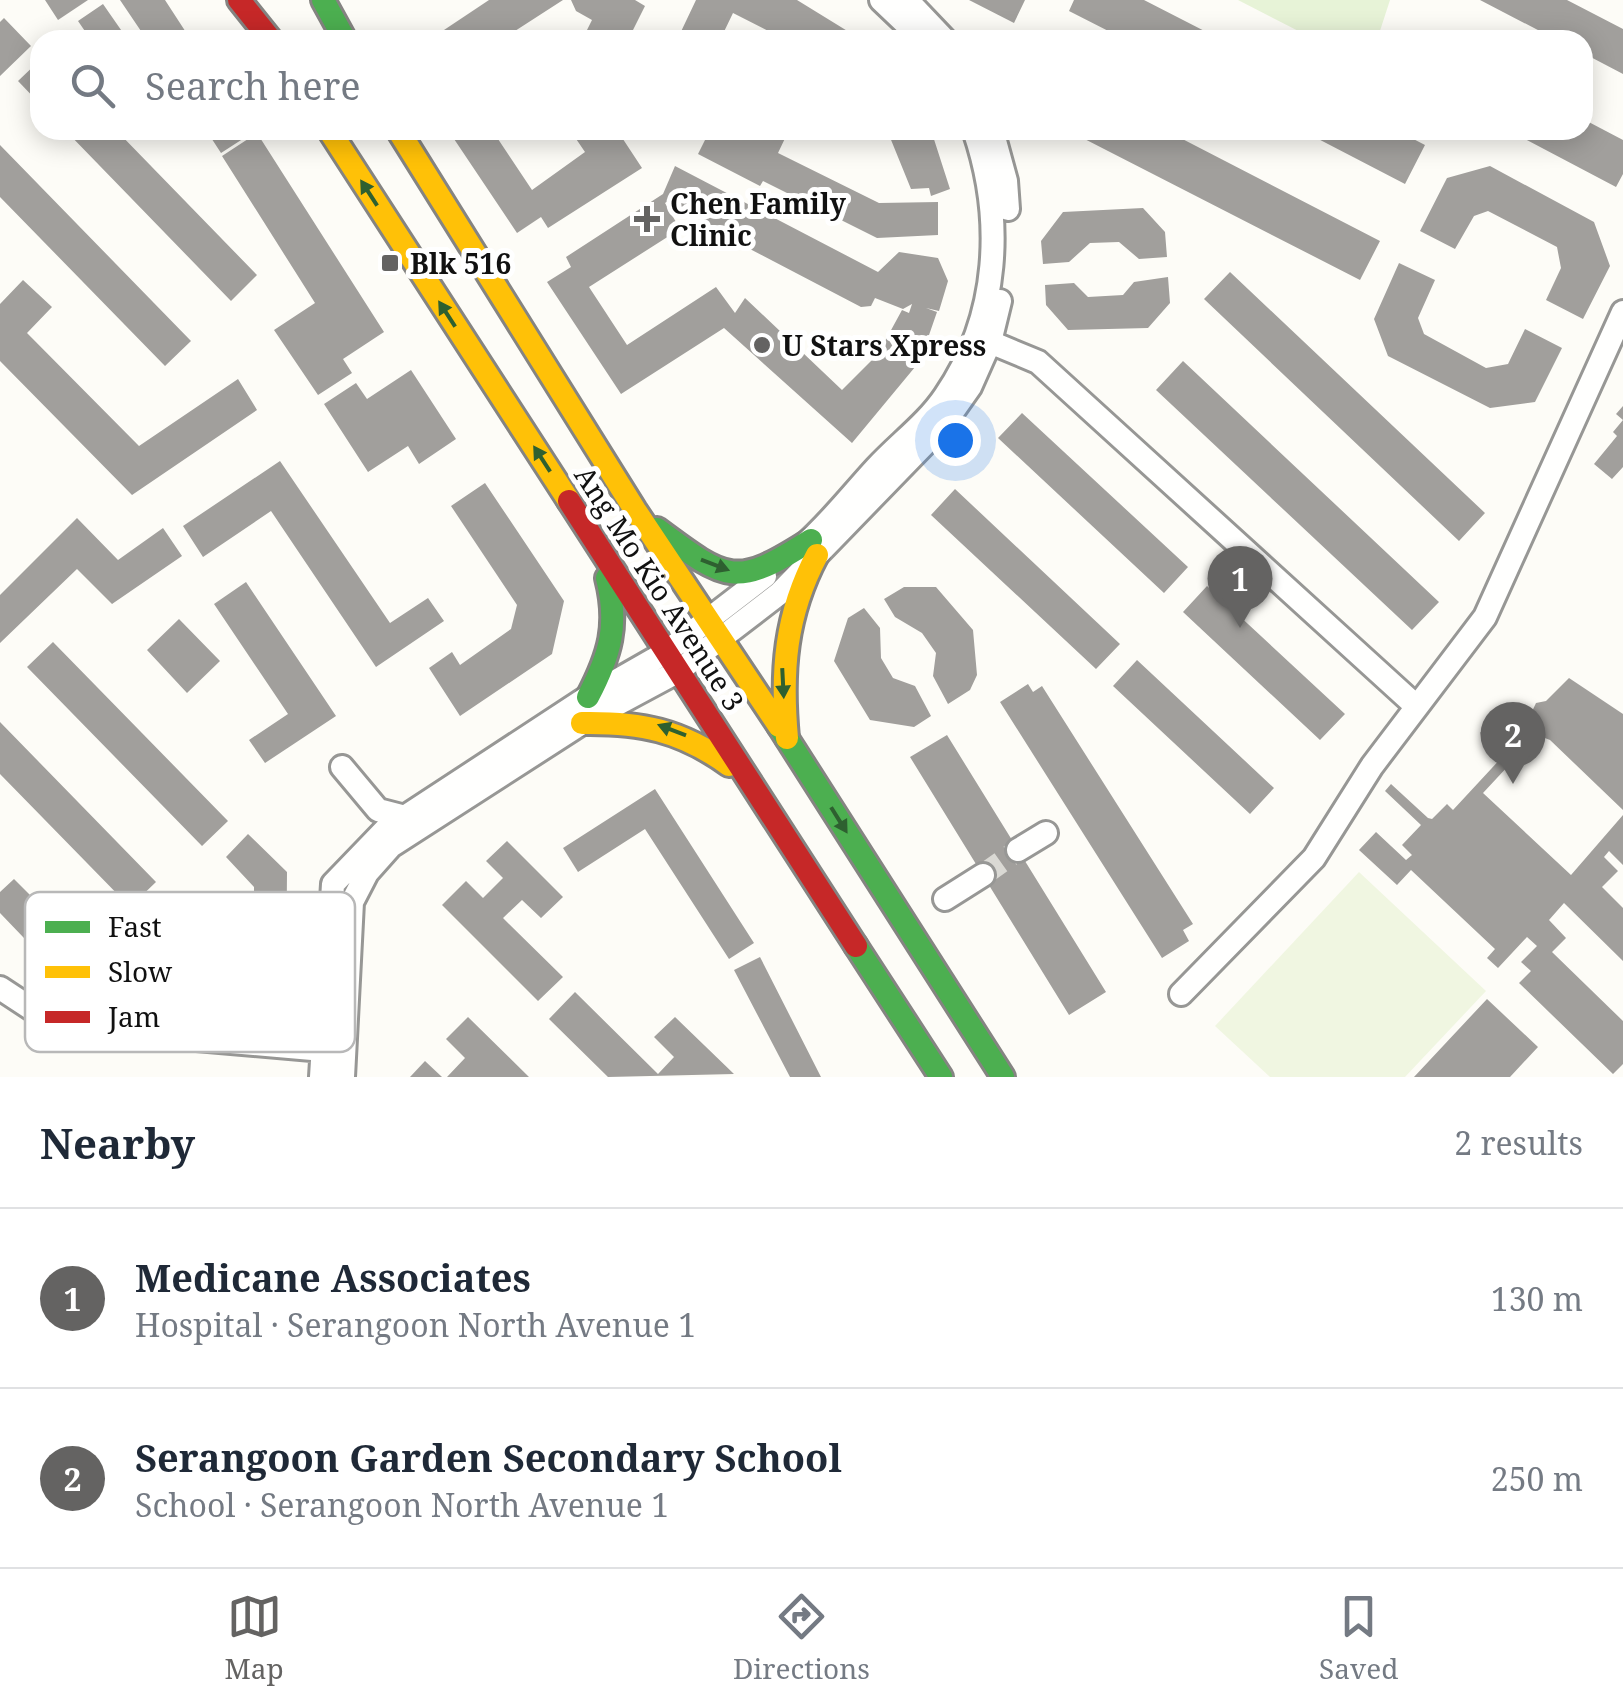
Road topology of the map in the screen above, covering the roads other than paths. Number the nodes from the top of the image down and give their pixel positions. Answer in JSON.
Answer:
{"nodes":[{"id":1,"x":239,"y":0,"type":"edge"},
{"id":2,"x":257,"y":0,"type":"edge"},
{"id":3,"x":882,"y":0,"type":"edge"},
{"id":4,"x":327,"y":6,"type":"edge"},
{"id":5,"x":910,"y":9,"type":"edge"},
{"id":6,"x":264,"y":30,"type":"edge"},
{"id":7,"x":268,"y":30,"type":"edge"},
{"id":8,"x":340,"y":30,"type":"edge"},
{"id":9,"x":934,"y":30,"type":"edge"},
{"id":10,"x":335,"y":140,"type":"edge"},
{"id":11,"x":404,"y":140,"type":"edge"},
{"id":12,"x":977,"y":140,"type":"edge"},
{"id":13,"x":995,"y":140,"type":"edge"},
{"id":14,"x":1623,"y":312,"type":"edge"},
{"id":15,"x":982,"y":339,"type":"junction"},
{"id":16,"x":635,"y":510,"type":"junction"},
{"id":17,"x":596,"y":541,"type":"junction"},
{"id":18,"x":814,"y":547,"type":"junction"},
{"id":19,"x":714,"y":631,"type":"junction"},
{"id":20,"x":671,"y":663,"type":"junction"},
{"id":21,"x":588,"y":697,"type":"junction"},
{"id":22,"x":1416,"y":706,"type":"junction"},
{"id":23,"x":582,"y":723,"type":"junction"},
{"id":24,"x":788,"y":738,"type":"junction"},
{"id":25,"x":342,"y":767,"type":"dead end"},
{"id":26,"x":748,"y":780,"type":"junction"},
{"id":27,"x":406,"y":817,"type":"junction"},
{"id":28,"x":1046,"y":834,"type":"dead end"},
{"id":29,"x":1018,"y":850,"type":"tunnel mouth"},
{"id":30,"x":982,"y":875,"type":"tunnel mouth"},
{"id":31,"x":333,"y":892,"type":"edge"},
{"id":32,"x":355,"y":896,"type":"edge"},
{"id":33,"x":945,"y":899,"type":"dead end"},
{"id":34,"x":926,"y":957,"type":"junction"},
{"id":35,"x":0,"y":975,"type":"edge"},
{"id":36,"x":880,"y":980,"type":"junction"},
{"id":37,"x":0,"y":988,"type":"edge"},
{"id":38,"x":25,"y":993,"type":"edge"},
{"id":39,"x":1180,"y":994,"type":"dead end"},
{"id":40,"x":25,"y":1003,"type":"edge"},
{"id":41,"x":332,"y":1052,"type":"edge"},
{"id":42,"x":334,"y":1052,"type":"edge"},
{"id":43,"x":321,"y":1077,"type":"edge"},
{"id":44,"x":343,"y":1077,"type":"edge"},
{"id":45,"x":941,"y":1077,"type":"edge"},
{"id":46,"x":1003,"y":1077,"type":"edge"}],
"edges":[{"from":1,"to":6,"type":"highway"},
{"from":2,"to":7,"type":"highway"},
{"from":3,"to":5,"type":"street"},
{"from":4,"to":8,"type":"highway"},
{"from":5,"to":9,"type":"street"},
{"from":17,"to":10,"type":"highway","name":"Ang Mo Kio Avenue 3","one_way":true},
{"from":11,"to":16,"type":"highway","name":"Ang Mo Kio Avenue 3"},
{"from":12,"to":15,"type":"street"},
{"from":13,"to":15,"type":"street"},
{"from":14,"to":22,"type":"street"},
{"from":15,"to":18,"type":"street"},
{"from":15,"to":22,"type":"street"},
{"from":16,"to":18,"type":"highway","one_way":true},
{"from":16,"to":19,"type":"highway","name":"Ang Mo Kio Avenue 3"},
{"from":17,"to":20,"type":"highway","name":"Ang Mo Kio Avenue 3"},
{"from":17,"to":21,"type":"highway"},
{"from":18,"to":19,"type":"street"},
{"from":18,"to":24,"type":"highway","one_way":true},
{"from":19,"to":20,"type":"street"},
{"from":19,"to":24,"type":"highway","name":"Ang Mo Kio Avenue 3"},
{"from":20,"to":21,"type":"street"},
{"from":20,"to":23,"type":"street"},
{"from":20,"to":26,"type":"highway","name":"Ang Mo Kio Avenue 3"},
{"from":21,"to":27,"type":"street"},
{"from":22,"to":39,"type":"street"},
{"from":26,"to":23,"type":"highway","one_way":true},
{"from":23,"to":32,"type":"street"},
{"from":24,"to":34,"type":"highway","name":"Ang Mo Kio Avenue 3","one_way":true},
{"from":25,"to":27,"type":"street"},
{"from":26,"to":36,"type":"highway","name":"Ang Mo Kio Avenue 3"},
{"from":27,"to":31,"type":"street"},
{"from":28,"to":29,"type":"street"},
{"from":30,"to":33,"type":"street"},
{"from":34,"to":36,"type":"highway"},
{"from":34,"to":46,"type":"highway","name":"Ang Mo Kio Avenue 3"},
{"from":35,"to":38,"type":"street"},
{"from":36,"to":45,"type":"highway","name":"Ang Mo Kio Avenue 3"},
{"from":37,"to":40,"type":"street"},
{"from":41,"to":43,"type":"street"},
{"from":42,"to":44,"type":"street"}]}
